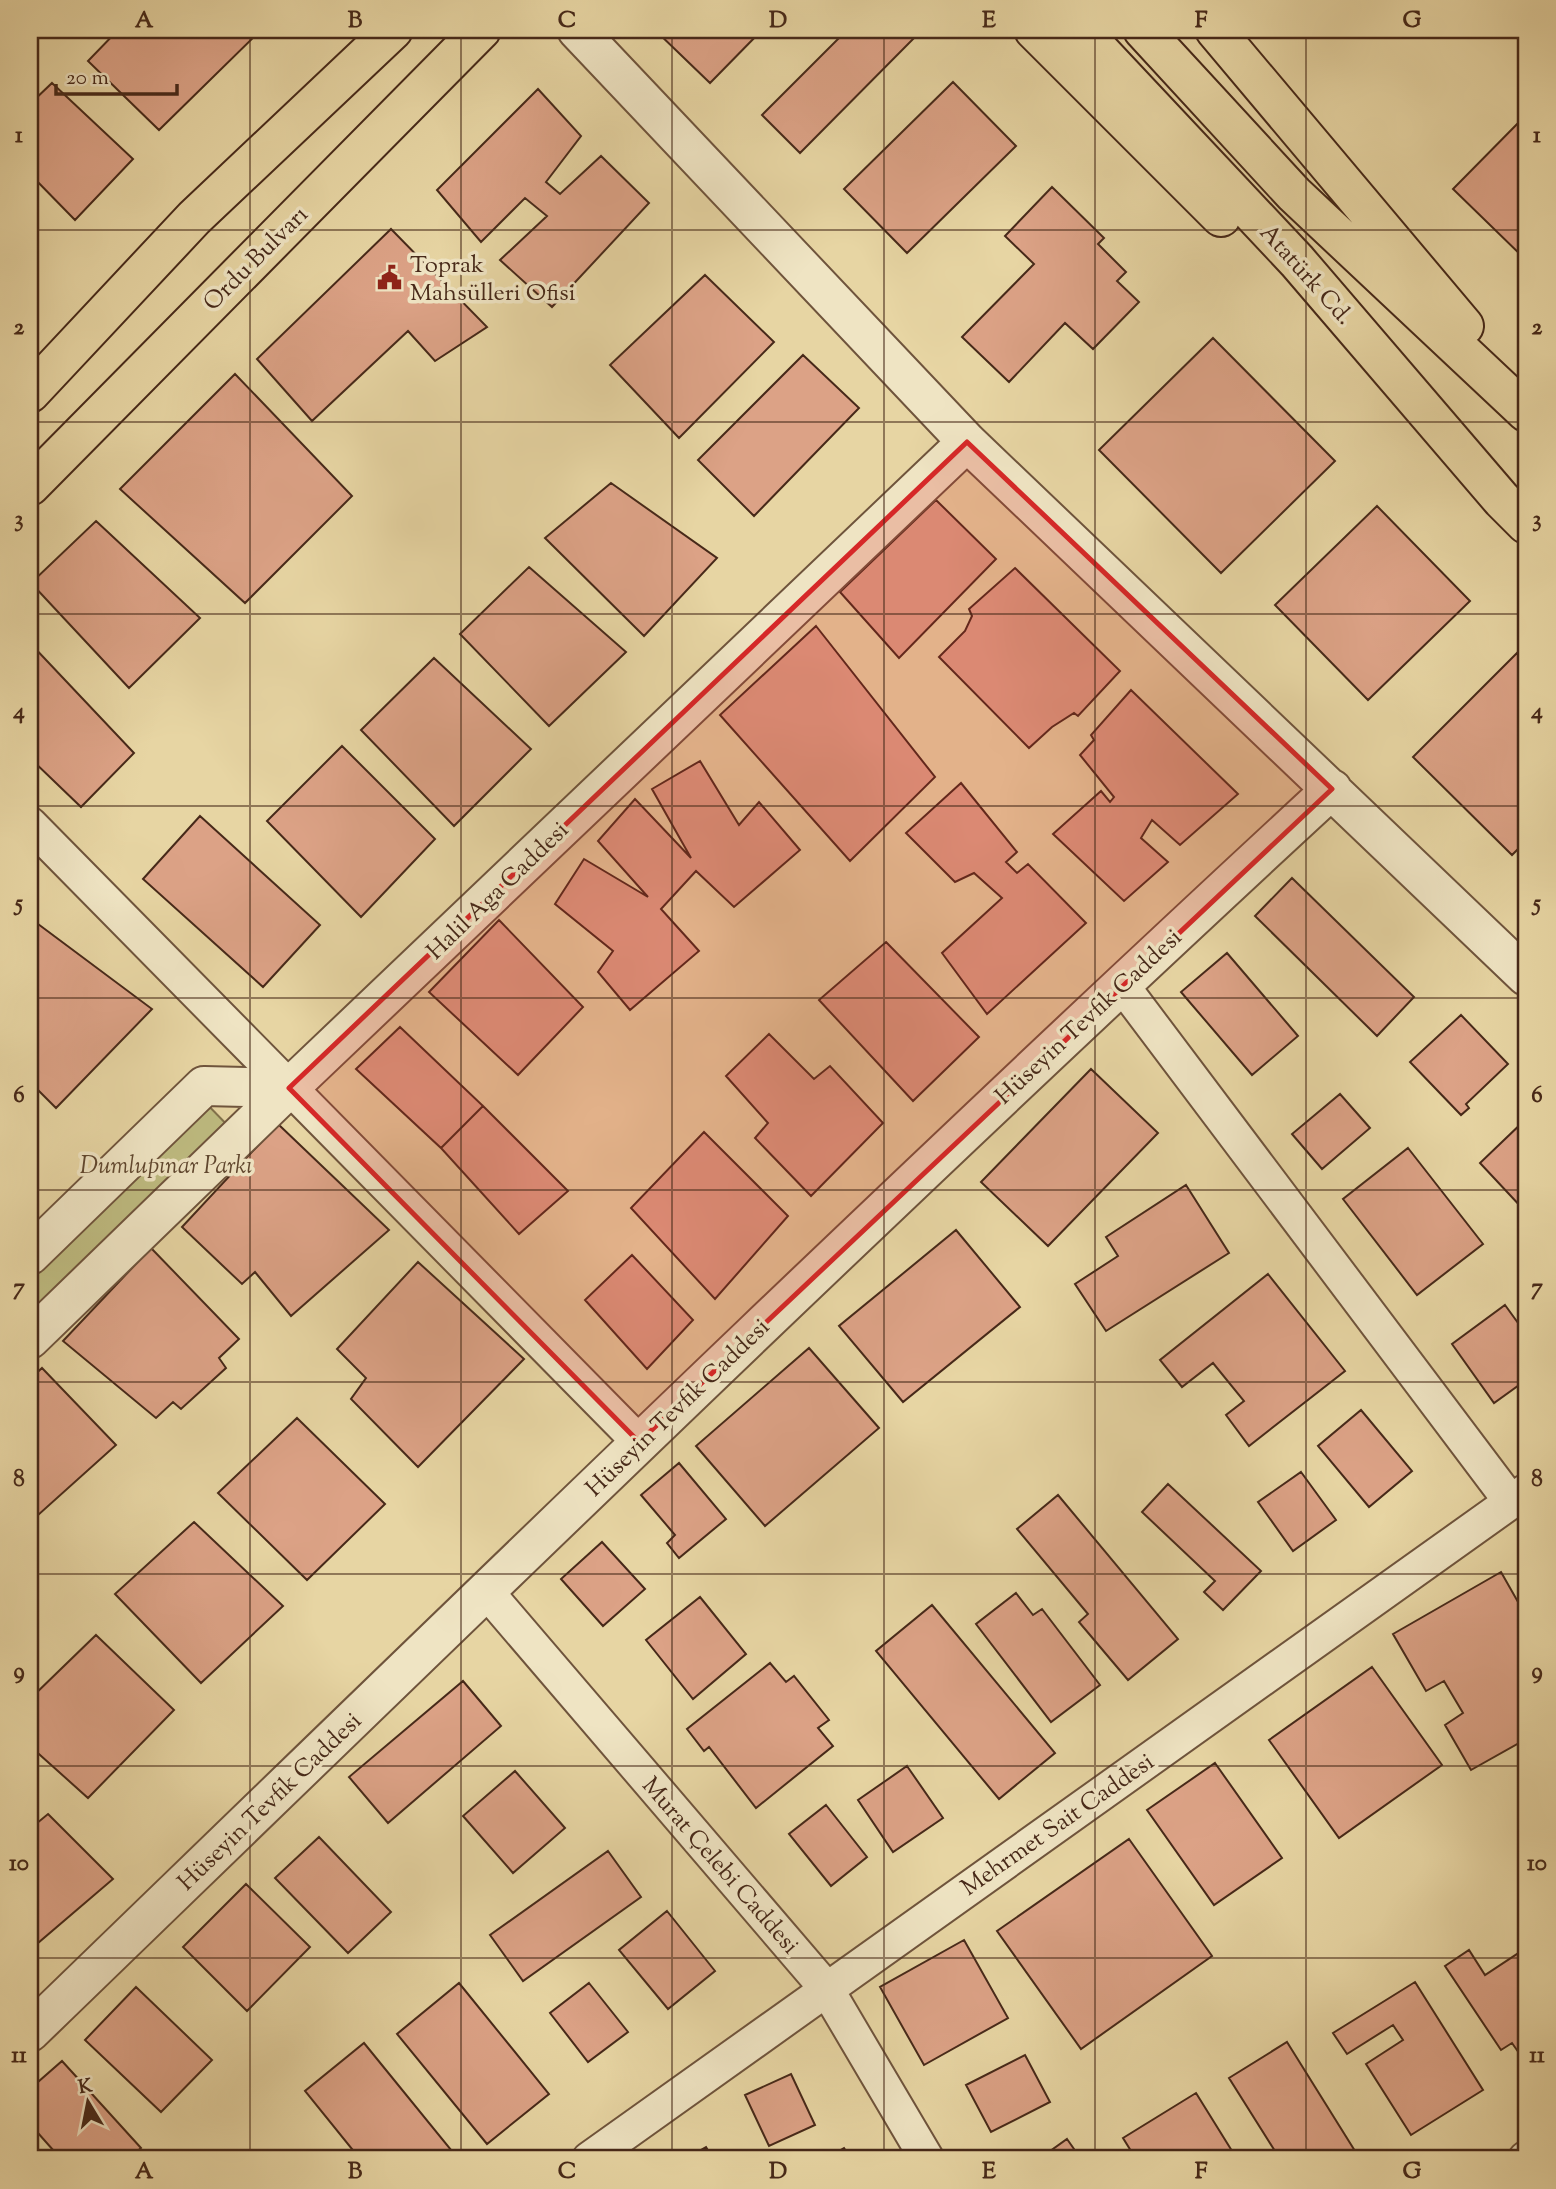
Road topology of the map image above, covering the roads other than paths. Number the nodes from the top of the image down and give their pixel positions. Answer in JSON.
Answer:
{"nodes":[{"id":1,"x":393,"y":30,"type":"edge"},
{"id":2,"x":481,"y":30,"type":"edge"},
{"id":3,"x":577,"y":30,"type":"edge"},
{"id":4,"x":1034,"y":30,"type":"edge"},
{"id":5,"x":1080,"y":30,"type":"edge"},
{"id":6,"x":1143,"y":30,"type":"edge"},
{"id":7,"x":1216,"y":30,"type":"edge"},
{"id":8,"x":30,"y":393,"type":"edge"},
{"id":9,"x":1526,"y":400,"type":"edge"},
{"id":10,"x":1526,"y":412,"type":"edge"},
{"id":11,"x":967,"y":442,"type":"junction"},
{"id":12,"x":30,"y":486,"type":"edge"},
{"id":13,"x":1514,"y":512,"type":"edge"},
{"id":14,"x":1332,"y":789,"type":"junction"},
{"id":15,"x":30,"y":824,"type":"edge"},
{"id":16,"x":1526,"y":976,"type":"edge"},
{"id":17,"x":1121,"y":984,"type":"junction"},
{"id":18,"x":289,"y":1088,"type":"junction"},
{"id":19,"x":30,"y":1255,"type":"edge"},
{"id":20,"x":30,"y":1339,"type":"edge"},
{"id":21,"x":639,"y":1442,"type":"junction"},
{"id":22,"x":1518,"y":1497,"type":"edge"},
{"id":23,"x":486,"y":1591,"type":"junction"},
{"id":24,"x":827,"y":1988,"type":"junction"},
{"id":25,"x":30,"y":2032,"type":"edge"},
{"id":26,"x":589,"y":2159,"type":"edge"},
{"id":27,"x":927,"y":2159,"type":"edge"}],
"edges":[{"from":1,"to":8,"type":"main road"},
{"from":2,"to":12,"type":"main road","name":"Ordu Bulvarı"},
{"from":3,"to":11,"type":"street"},
{"from":4,"to":13,"type":"main road"},
{"from":5,"to":13,"type":"main road","name":"Atatürk Cd."},
{"from":6,"to":10,"type":"main road","name":"Atatürk Cd."},
{"from":7,"to":9,"type":"main road"},
{"from":11,"to":14,"type":"street"},
{"from":11,"to":18,"type":"street","name":"Halil Aga Caddesi"},
{"from":14,"to":16,"type":"street"},
{"from":14,"to":17,"type":"street","name":"Hüseyin Tevfik Caddesi"},
{"from":15,"to":18,"type":"street"},
{"from":17,"to":21,"type":"street","name":"Hüseyin Tevfik Caddesi"},
{"from":17,"to":22,"type":"street"},
{"from":18,"to":19,"type":"street"},
{"from":18,"to":20,"type":"street","name":"Halil Aga Caddesi"},
{"from":18,"to":21,"type":"street"},
{"from":21,"to":23,"type":"street","name":"Hüseyin Tevfik Caddesi"},
{"from":22,"to":24,"type":"street","name":"Mehrmet Sait Caddesi"},
{"from":23,"to":24,"type":"street","name":"Murat Çelebi Caddesi"},
{"from":23,"to":25,"type":"street","name":"Hüseyin Tevfik Caddesi"},
{"from":24,"to":26,"type":"street","name":"Mehrmet Sait Caddesi"},
{"from":24,"to":27,"type":"street","name":"Murat Çelebi Caddesi"}]}
